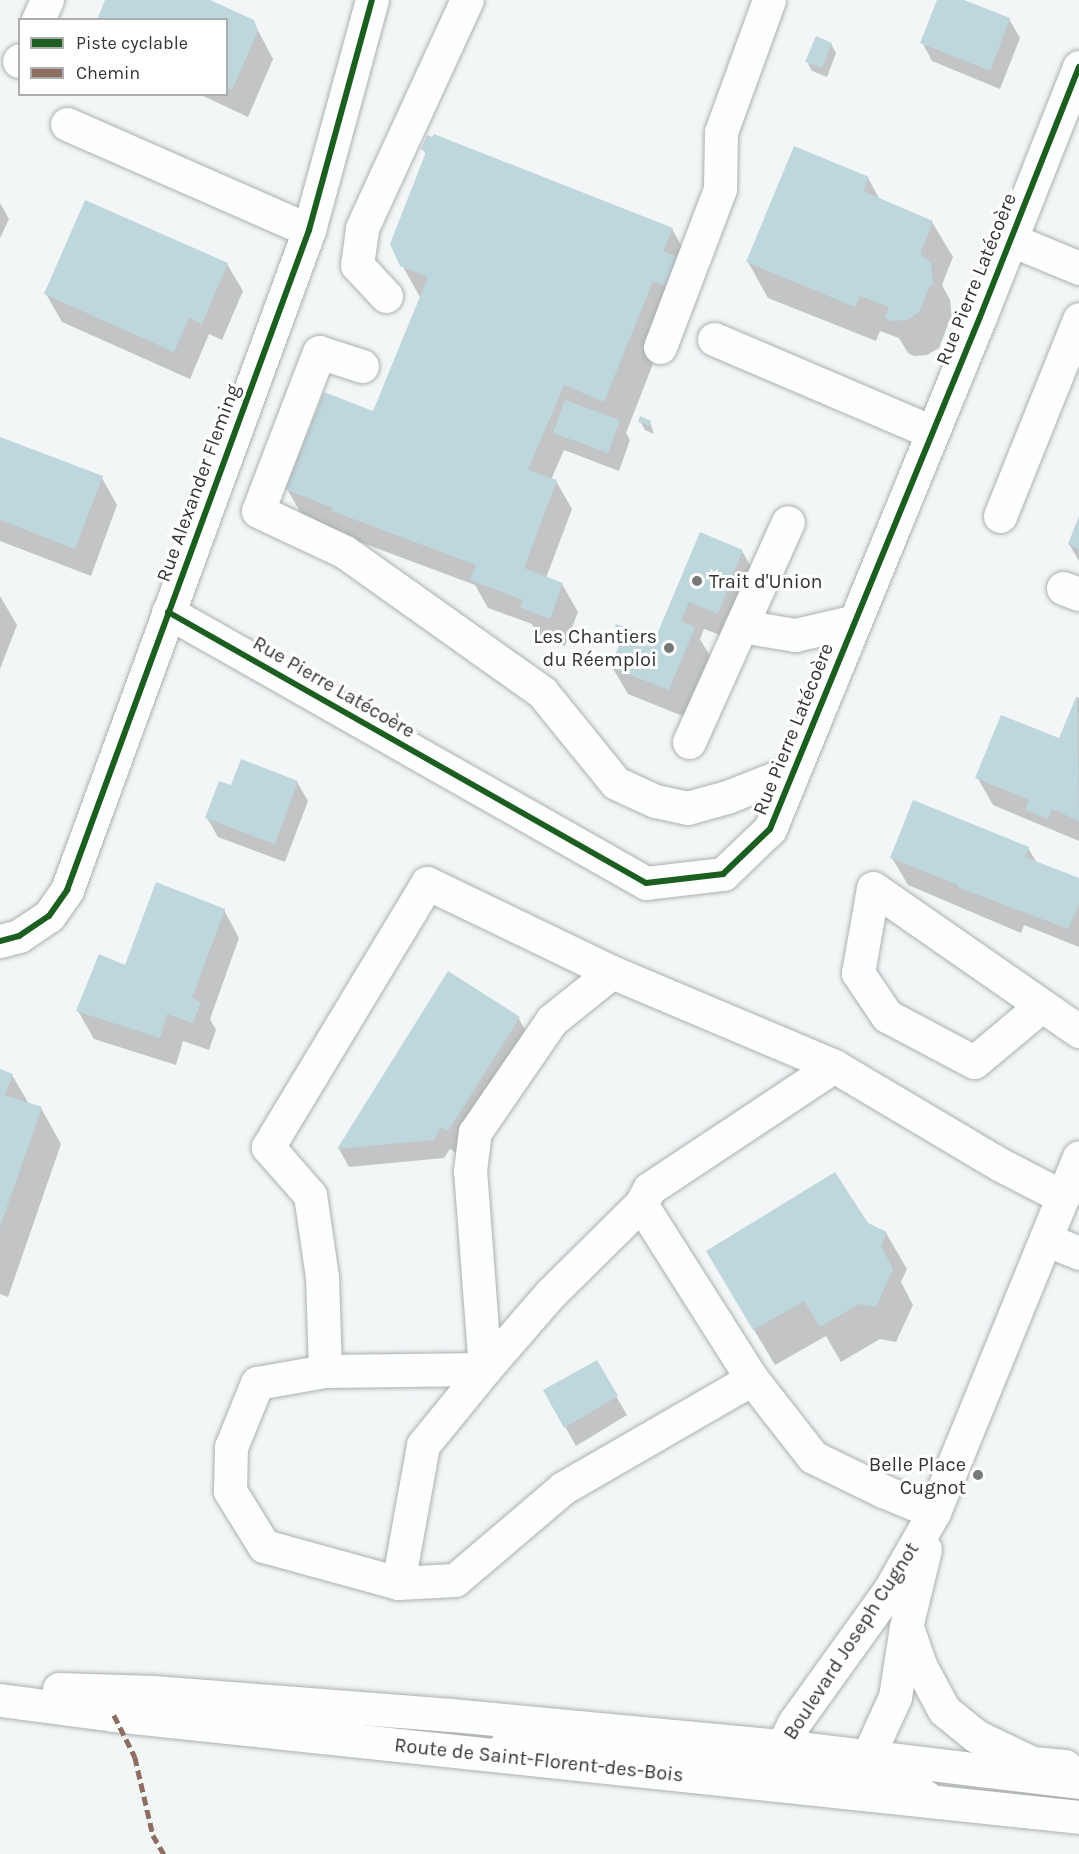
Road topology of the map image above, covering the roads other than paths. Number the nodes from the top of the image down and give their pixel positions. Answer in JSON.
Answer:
{"nodes":[{"id":1,"x":47,"y":0,"type":"edge"},
{"id":2,"x":372,"y":0,"type":"edge"},
{"id":3,"x":467,"y":0,"type":"edge"},
{"id":4,"x":769,"y":0,"type":"edge"},
{"id":5,"x":39,"y":18,"type":"edge"},
{"id":6,"x":1079,"y":67,"type":"edge"},
{"id":7,"x":67,"y":124,"type":"dead end"},
{"id":8,"x":309,"y":230,"type":"junction"},
{"id":9,"x":1009,"y":239,"type":"junction"},
{"id":10,"x":1079,"y":268,"type":"edge"},
{"id":11,"x":386,"y":296,"type":"dead end"},
{"id":12,"x":1079,"y":319,"type":"edge"},
{"id":13,"x":714,"y":339,"type":"dead end"},
{"id":14,"x":660,"y":347,"type":"dead end"},
{"id":15,"x":362,"y":366,"type":"dead end"},
{"id":16,"x":932,"y":432,"type":"junction"},
{"id":17,"x":1000,"y":516,"type":"dead end"},
{"id":18,"x":788,"y":522,"type":"dead end"},
{"id":19,"x":168,"y":612,"type":"junction"},
{"id":20,"x":855,"y":621,"type":"junction"},
{"id":21,"x":741,"y":626,"type":"junction"},
{"id":22,"x":689,"y":742,"type":"dead end"},
{"id":23,"x":793,"y":771,"type":"junction"},
{"id":24,"x":0,"y":941,"type":"edge"},
{"id":25,"x":612,"y":972,"type":"junction"},
{"id":26,"x":1041,"y":1006,"type":"junction"},
{"id":27,"x":1079,"y":1031,"type":"edge"},
{"id":28,"x":834,"y":1066,"type":"junction"},
{"id":29,"x":1079,"y":1156,"type":"edge"},
{"id":30,"x":1063,"y":1197,"type":"junction"},
{"id":31,"x":641,"y":1204,"type":"junction"},
{"id":32,"x":1047,"y":1240,"type":"junction"},
{"id":33,"x":1079,"y":1253,"type":"edge"},
{"id":34,"x":485,"y":1368,"type":"junction"},
{"id":35,"x":325,"y":1371,"type":"junction"},
{"id":36,"x":752,"y":1379,"type":"junction"},
{"id":37,"x":934,"y":1512,"type":"junction"},
{"id":38,"x":398,"y":1582,"type":"junction"},
{"id":39,"x":906,"y":1627,"type":"junction"},
{"id":40,"x":0,"y":1688,"type":"edge"},
{"id":41,"x":0,"y":1700,"type":"edge"},
{"id":42,"x":782,"y":1746,"type":"junction"},
{"id":43,"x":444,"y":1750,"type":"junction"},
{"id":44,"x":868,"y":1756,"type":"junction"},
{"id":45,"x":1079,"y":1767,"type":"edge"},
{"id":46,"x":818,"y":1772,"type":"junction"},
{"id":47,"x":1079,"y":1782,"type":"edge"},
{"id":48,"x":941,"y":1803,"type":"junction"},
{"id":49,"x":1079,"y":1817,"type":"edge"}],
"edges":[{"from":1,"to":5,"type":"street"},
{"from":2,"to":8,"type":"street","name":"Rue Alexander Fleming"},
{"from":3,"to":11,"type":"street"},
{"from":4,"to":14,"type":"street"},
{"from":6,"to":9,"type":"street","name":"Rue Pierre Latécoère"},
{"from":7,"to":8,"type":"street"},
{"from":8,"to":19,"type":"street","name":"Rue Alexander Fleming"},
{"from":9,"to":10,"type":"street"},
{"from":9,"to":16,"type":"street","name":"Rue Pierre Latécoère"},
{"from":12,"to":17,"type":"street"},
{"from":13,"to":16,"type":"street"},
{"from":15,"to":23,"type":"street"},
{"from":16,"to":20,"type":"street","name":"Rue Pierre Latécoère"},
{"from":18,"to":21,"type":"street"},
{"from":19,"to":23,"type":"street","name":"Rue Pierre Latécoère"},
{"from":19,"to":24,"type":"street","name":"Rue Alexander Fleming"},
{"from":20,"to":21,"type":"street"},
{"from":20,"to":23,"type":"street","name":"Rue Pierre Latécoère"},
{"from":21,"to":22,"type":"street"},
{"from":25,"to":28,"type":"street"},
{"from":25,"to":34,"type":"street"},
{"from":25,"to":35,"type":"street"},
{"from":26,"to":26,"type":"street"},
{"from":26,"to":27,"type":"street"},
{"from":28,"to":30,"type":"street"},
{"from":28,"to":31,"type":"street"},
{"from":29,"to":30,"type":"street","name":"Boulevard Joseph Cugnot"},
{"from":30,"to":32,"type":"street","name":"Boulevard Joseph Cugnot"},
{"from":31,"to":34,"type":"street"},
{"from":31,"to":36,"type":"street"},
{"from":32,"to":33,"type":"street"},
{"from":32,"to":37,"type":"street","name":"Boulevard Joseph Cugnot"},
{"from":34,"to":35,"type":"street"},
{"from":34,"to":38,"type":"street"},
{"from":35,"to":38,"type":"street"},
{"from":36,"to":37,"type":"street"},
{"from":36,"to":38,"type":"street"},
{"from":37,"to":39,"type":"street","name":"Boulevard Joseph Cugnot"},
{"from":37,"to":42,"type":"street","name":"Boulevard Joseph Cugnot"},
{"from":39,"to":44,"type":"street","name":"Boulevard Joseph Cugnot"},
{"from":39,"to":45,"type":"street"},
{"from":40,"to":42,"type":"street","name":"Route de Saint-Florent-des-Bois"},
{"from":41,"to":43,"type":"street","name":"Route de Saint-Florent-des-Bois"},
{"from":42,"to":44,"type":"street","name":"Route de Saint-Florent-des-Bois"},
{"from":42,"to":46,"type":"street","name":"Boulevard Joseph Cugnot"},
{"from":43,"to":46,"type":"street"},
{"from":43,"to":48,"type":"street","name":"Route de Saint-Florent-des-Bois"},
{"from":44,"to":46,"type":"street"},
{"from":44,"to":47,"type":"street","name":"Route de Saint-Florent-des-Bois"},
{"from":46,"to":48,"type":"street"},
{"from":48,"to":49,"type":"street","name":"Route de Saint-Florent-des-Bois"}]}
